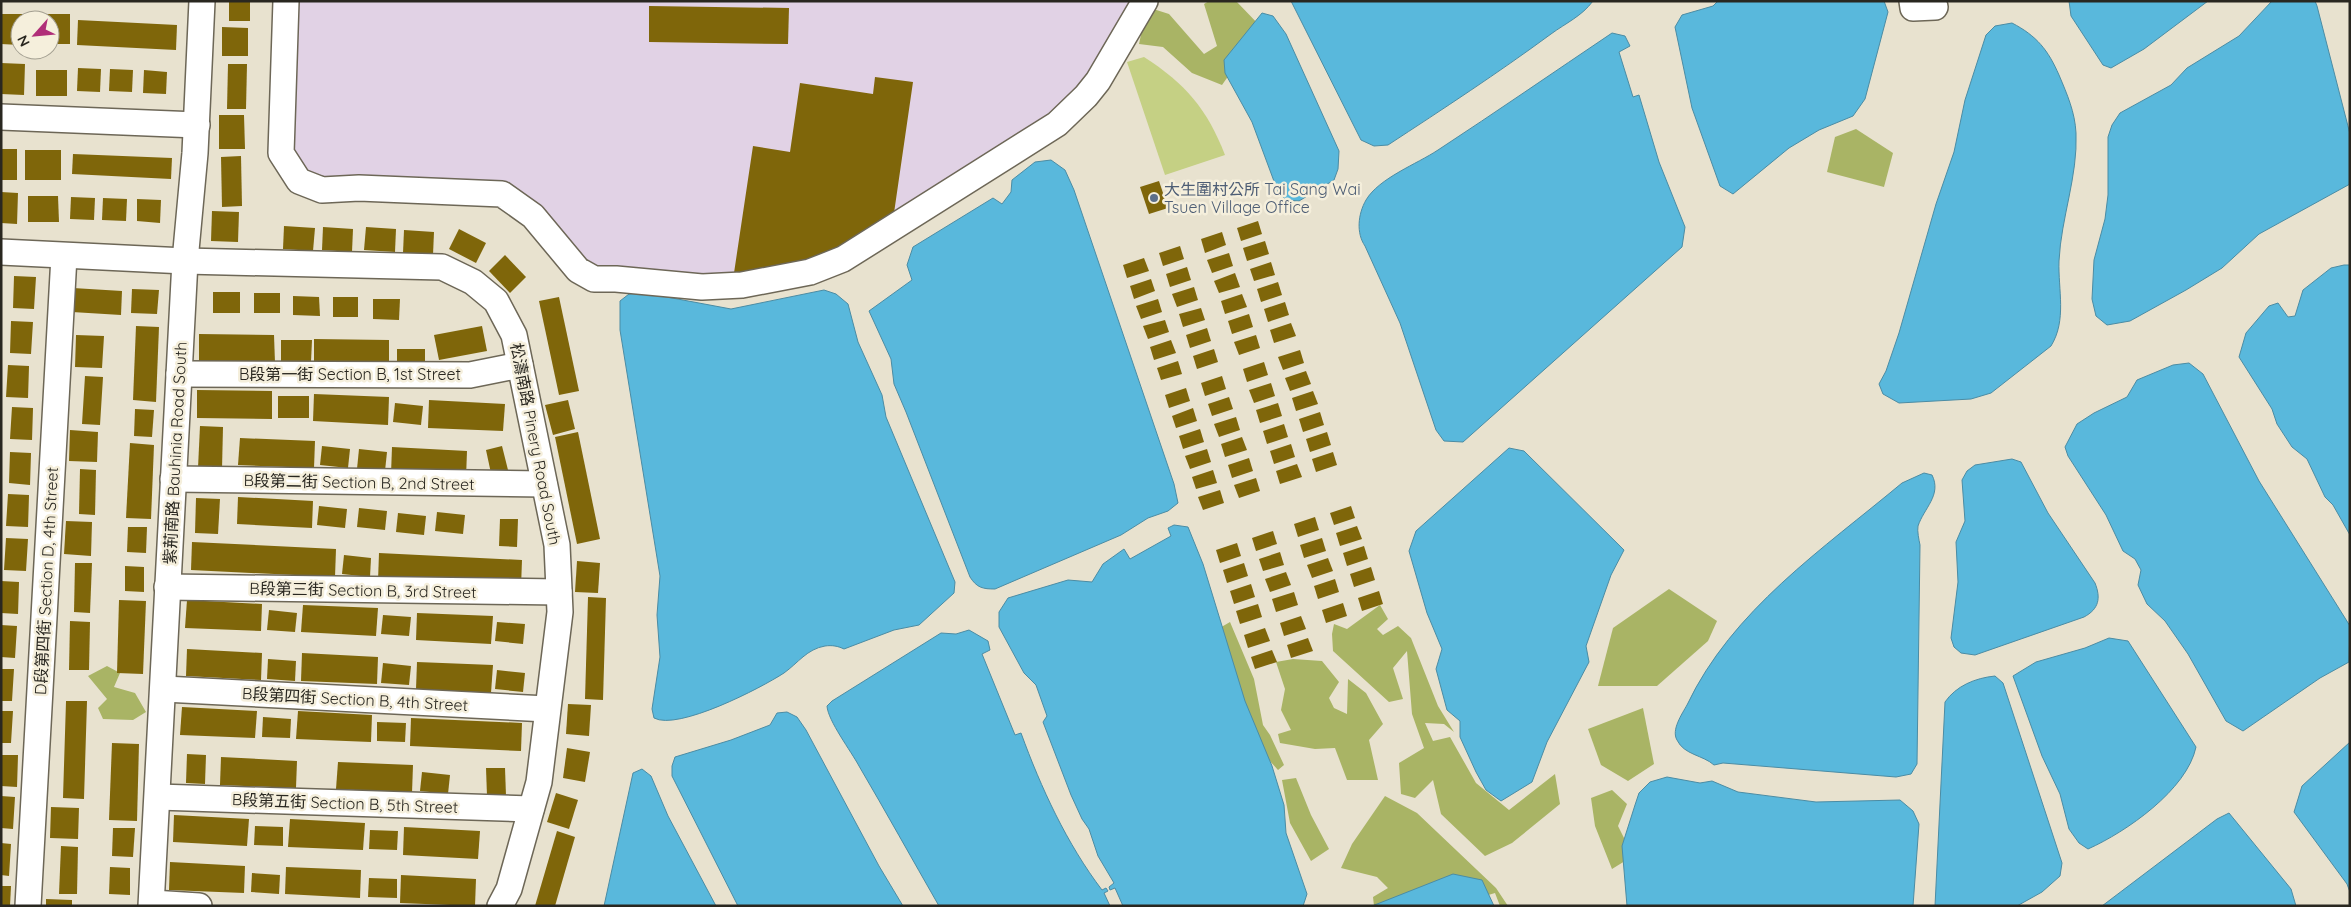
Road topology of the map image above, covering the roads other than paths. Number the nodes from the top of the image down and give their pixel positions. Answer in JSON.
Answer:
{"nodes":[{"id":1,"x":202,"y":1,"type":"edge"},
{"id":2,"x":286,"y":1,"type":"edge"},
{"id":3,"x":1145,"y":1,"type":"edge"},
{"id":4,"x":1,"y":118,"type":"edge"},
{"id":5,"x":197,"y":125,"type":"junction"},
{"id":6,"x":1,"y":252,"type":"edge"},
{"id":7,"x":64,"y":256,"type":"junction"},
{"id":8,"x":185,"y":262,"type":"junction"},
{"id":9,"x":520,"y":365,"type":"junction"},
{"id":10,"x":179,"y":374,"type":"junction"},
{"id":11,"x":174,"y":479,"type":"junction"},
{"id":12,"x":544,"y":484,"type":"junction"},
{"id":13,"x":167,"y":587,"type":"junction"},
{"id":14,"x":559,"y":592,"type":"junction"},
{"id":15,"x":164,"y":689,"type":"junction"},
{"id":16,"x":547,"y":709,"type":"junction"},
{"id":17,"x":158,"y":796,"type":"junction"},
{"id":18,"x":531,"y":809,"type":"junction"},
{"id":19,"x":152,"y":905,"type":"edge"},
{"id":20,"x":28,"y":906,"type":"edge"},
{"id":21,"x":199,"y":906,"type":"edge"},
{"id":22,"x":500,"y":906,"type":"edge"}],
"edges":[{"from":1,"to":5,"type":"street","name":"紫荊南路 Bauhinia Road South"},
{"from":2,"to":3,"type":"street"},
{"from":4,"to":5,"type":"street"},
{"from":5,"to":8,"type":"street","name":"紫荊南路 Bauhinia Road South"},
{"from":6,"to":7,"type":"street","name":"松濤南路 Pinery Road South"},
{"from":7,"to":8,"type":"street","name":"松濤南路 Pinery Road South"},
{"from":7,"to":20,"type":"street","name":"D段第四街 Section D, 4th Street"},
{"from":8,"to":9,"type":"street","name":"松濤南路 Pinery Road South"},
{"from":8,"to":10,"type":"street","name":"紫荊南路 Bauhinia Road South"},
{"from":9,"to":10,"type":"street","name":"B段第一街 Section B, 1st Street"},
{"from":9,"to":12,"type":"street","name":"松濤南路 Pinery Road South"},
{"from":10,"to":11,"type":"street","name":"紫荊南路 Bauhinia Road South"},
{"from":11,"to":12,"type":"street","name":"B段第二街 Section B, 2nd Street"},
{"from":11,"to":13,"type":"street","name":"紫荊南路 Bauhinia Road South"},
{"from":12,"to":14,"type":"street","name":"松濤南路 Pinery Road South"},
{"from":13,"to":14,"type":"street","name":"B段第三街 Section B, 3rd Street"},
{"from":13,"to":15,"type":"street","name":"紫荊南路 Bauhinia Road South"},
{"from":14,"to":16,"type":"street","name":"松濤南路 Pinery Road South"},
{"from":15,"to":16,"type":"street","name":"B段第四街 Section B, 4th Street"},
{"from":15,"to":17,"type":"street","name":"紫荊南路 Bauhinia Road South"},
{"from":16,"to":18,"type":"street","name":"松濤南路 Pinery Road South"},
{"from":17,"to":18,"type":"street","name":"B段第五街 Section B, 5th Street"},
{"from":17,"to":19,"type":"street","name":"紫荊南路 Bauhinia Road South"},
{"from":18,"to":22,"type":"street","name":"松濤南路 Pinery Road South"},
{"from":19,"to":21,"type":"street"}]}
